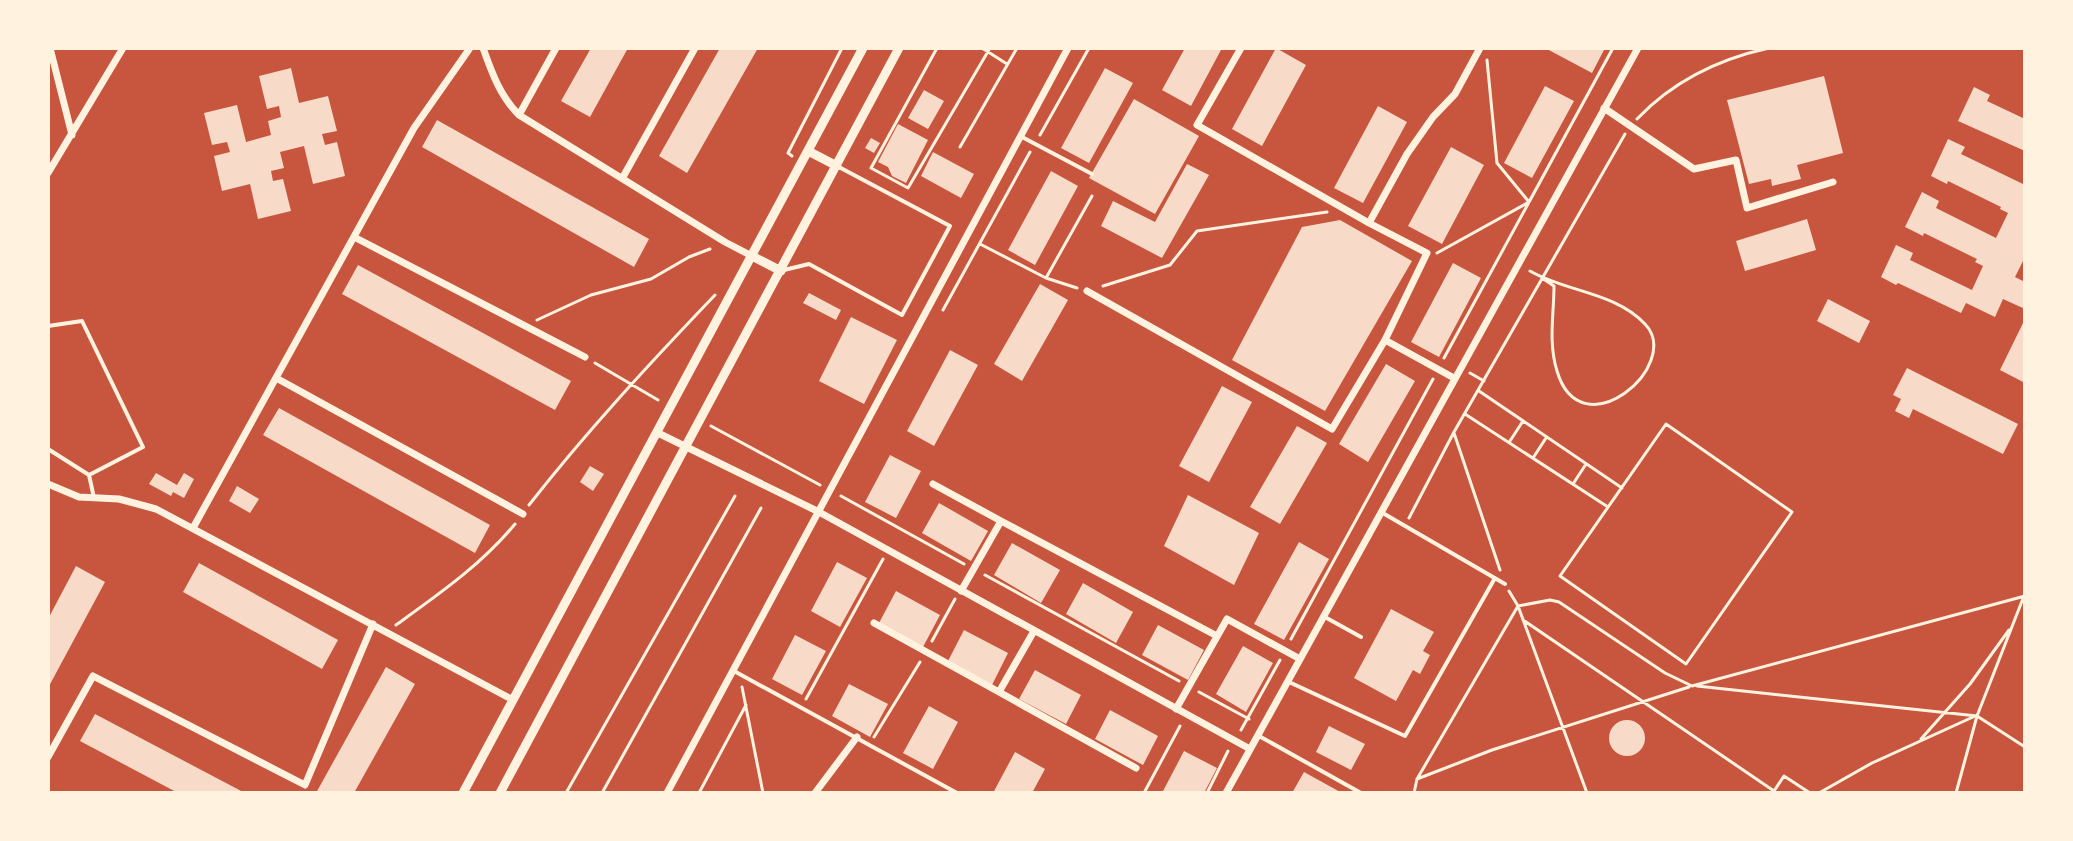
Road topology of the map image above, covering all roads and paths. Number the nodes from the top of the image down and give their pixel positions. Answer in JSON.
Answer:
{"nodes":[{"id":1,"x":50,"y":48,"type":"edge"},
{"id":2,"x":123,"y":48,"type":"edge"},
{"id":3,"x":470,"y":48,"type":"edge"},
{"id":4,"x":483,"y":48,"type":"edge"},
{"id":5,"x":556,"y":48,"type":"edge"},
{"id":6,"x":695,"y":48,"type":"edge"},
{"id":7,"x":842,"y":48,"type":"edge"},
{"id":8,"x":863,"y":48,"type":"edge"},
{"id":9,"x":899,"y":48,"type":"edge"},
{"id":10,"x":937,"y":48,"type":"edge"},
{"id":11,"x":982,"y":48,"type":"edge"},
{"id":12,"x":1017,"y":48,"type":"edge"},
{"id":13,"x":1068,"y":48,"type":"edge"},
{"id":14,"x":1089,"y":48,"type":"edge"},
{"id":15,"x":1241,"y":48,"type":"edge"},
{"id":16,"x":1480,"y":48,"type":"edge"},
{"id":17,"x":1486,"y":48,"type":"edge"},
{"id":18,"x":1613,"y":48,"type":"edge"},
{"id":19,"x":1638,"y":48,"type":"edge"},
{"id":20,"x":1769,"y":48,"type":"edge"},
{"id":21,"x":989,"y":50,"type":"edge"},
{"id":22,"x":1007,"y":64,"type":"junction"},
{"id":23,"x":1604,"y":108,"type":"junction"},
{"id":24,"x":519,"y":115,"type":"junction"},
{"id":25,"x":1631,"y":125,"type":"junction"},
{"id":26,"x":72,"y":135,"type":"junction"},
{"id":27,"x":1020,"y":136,"type":"junction"},
{"id":28,"x":1035,"y":144,"type":"junction"},
{"id":29,"x":960,"y":147,"type":"dead end"},
{"id":30,"x":810,"y":152,"type":"junction"},
{"id":31,"x":794,"y":157,"type":"dead end"},
{"id":32,"x":837,"y":166,"type":"junction"},
{"id":33,"x":48,"y":173,"type":"edge"},
{"id":34,"x":1092,"y":174,"type":"dead end"},
{"id":35,"x":623,"y":177,"type":"junction"},
{"id":36,"x":1833,"y":182,"type":"dead end"},
{"id":37,"x":1092,"y":196,"type":"dead end"},
{"id":38,"x":1529,"y":202,"type":"junction"},
{"id":39,"x":1346,"y":209,"type":"junction"},
{"id":40,"x":1369,"y":223,"type":"junction"},
{"id":41,"x":356,"y":238,"type":"junction"},
{"id":42,"x":725,"y":242,"type":"junction"},
{"id":43,"x":979,"y":244,"type":"junction"},
{"id":44,"x":1427,"y":253,"type":"junction"},
{"id":45,"x":752,"y":256,"type":"junction"},
{"id":46,"x":1525,"y":268,"type":"dead end"},
{"id":47,"x":781,"y":271,"type":"junction"},
{"id":48,"x":1046,"y":278,"type":"junction"},
{"id":49,"x":1542,"y":278,"type":"junction"},
{"id":50,"x":718,"y":291,"type":"dead end"},
{"id":51,"x":1087,"y":291,"type":"junction"},
{"id":52,"x":940,"y":314,"type":"dead end"},
{"id":53,"x":48,"y":326,"type":"edge"},
{"id":54,"x":526,"y":326,"type":"junction"},
{"id":55,"x":1385,"y":340,"type":"junction"},
{"id":56,"x":585,"y":357,"type":"joint"},
{"id":57,"x":1438,"y":370,"type":"junction"},
{"id":58,"x":1468,"y":372,"type":"dead end"},
{"id":59,"x":1454,"y":378,"type":"junction"},
{"id":60,"x":278,"y":379,"type":"junction"},
{"id":61,"x":1484,"y":381,"type":"junction"},
{"id":62,"x":631,"y":385,"type":"junction"},
{"id":63,"x":1478,"y":391,"type":"junction"},
{"id":64,"x":671,"y":408,"type":"junction"},
{"id":65,"x":1465,"y":414,"type":"junction"},
{"id":66,"x":1452,"y":419,"type":"dead end"},
{"id":67,"x":1523,"y":421,"type":"junction"},
{"id":68,"x":1459,"y":424,"type":"junction"},
{"id":69,"x":1454,"y":432,"type":"junction"},
{"id":70,"x":658,"y":433,"type":"junction"},
{"id":71,"x":1547,"y":437,"type":"junction"},
{"id":72,"x":1509,"y":442,"type":"junction"},
{"id":73,"x":688,"y":447,"type":"junction"},
{"id":74,"x":48,"y":449,"type":"edge"},
{"id":75,"x":1533,"y":458,"type":"junction"},
{"id":76,"x":1586,"y":464,"type":"junction"},
{"id":77,"x":89,"y":475,"type":"junction"},
{"id":78,"x":48,"y":484,"type":"edge"},
{"id":79,"x":933,"y":484,"type":"dead end"},
{"id":80,"x":1573,"y":484,"type":"junction"},
{"id":81,"x":1622,"y":488,"type":"junction"},
{"id":82,"x":735,"y":496,"type":"dead end"},
{"id":83,"x":94,"y":498,"type":"junction"},
{"id":84,"x":1608,"y":507,"type":"junction"},
{"id":85,"x":761,"y":508,"type":"dead end"},
{"id":86,"x":819,"y":512,"type":"junction"},
{"id":87,"x":1381,"y":512,"type":"junction"},
{"id":88,"x":523,"y":514,"type":"junction"},
{"id":89,"x":1001,"y":521,"type":"junction"},
{"id":90,"x":1405,"y":526,"type":"junction"},
{"id":91,"x":193,"y":528,"type":"junction"},
{"id":92,"x":895,"y":565,"type":"dead end"},
{"id":93,"x":1495,"y":578,"type":"junction"},
{"id":94,"x":1505,"y":584,"type":"junction"},
{"id":95,"x":961,"y":591,"type":"junction"},
{"id":96,"x":2024,"y":596,"type":"edge"},
{"id":97,"x":955,"y":599,"type":"dead end"},
{"id":98,"x":1518,"y":606,"type":"junction"},
{"id":99,"x":1323,"y":616,"type":"junction"},
{"id":100,"x":1523,"y":620,"type":"junction"},
{"id":101,"x":874,"y":623,"type":"dead end"},
{"id":102,"x":373,"y":624,"type":"junction"},
{"id":103,"x":2014,"y":624,"type":"junction"},
{"id":104,"x":387,"y":631,"type":"junction"},
{"id":105,"x":1034,"y":631,"type":"junction"},
{"id":106,"x":1217,"y":636,"type":"junction"},
{"id":107,"x":1361,"y":637,"type":"dead end"},
{"id":108,"x":1285,"y":651,"type":"junction"},
{"id":109,"x":926,"y":652,"type":"junction"},
{"id":110,"x":1300,"y":659,"type":"junction"},
{"id":111,"x":737,"y":673,"type":"junction"},
{"id":112,"x":1288,"y":681,"type":"junction"},
{"id":113,"x":1692,"y":686,"type":"junction"},
{"id":114,"x":999,"y":692,"type":"junction"},
{"id":115,"x":513,"y":700,"type":"junction"},
{"id":116,"x":1641,"y":701,"type":"junction"},
{"id":117,"x":746,"y":705,"type":"junction"},
{"id":118,"x":802,"y":706,"type":"junction"},
{"id":119,"x":1176,"y":709,"type":"junction"},
{"id":120,"x":1944,"y":712,"type":"junction"},
{"id":121,"x":1977,"y":716,"type":"junction"},
{"id":122,"x":1181,"y":725,"type":"dead end"},
{"id":123,"x":1562,"y":727,"type":"junction"},
{"id":124,"x":1241,"y":730,"type":"dead end"},
{"id":125,"x":1258,"y":735,"type":"junction"},
{"id":126,"x":857,"y":737,"type":"junction"},
{"id":127,"x":1920,"y":740,"type":"junction"},
{"id":128,"x":869,"y":744,"type":"junction"},
{"id":129,"x":1217,"y":745,"type":"dead end"},
{"id":130,"x":2025,"y":747,"type":"edge"},
{"id":131,"x":1250,"y":749,"type":"junction"},
{"id":132,"x":48,"y":757,"type":"edge"},
{"id":133,"x":1136,"y":768,"type":"dead end"},
{"id":134,"x":1417,"y":779,"type":"junction"},
{"id":135,"x":817,"y":790,"type":"edge"},
{"id":136,"x":1773,"y":792,"type":"edge"},
{"id":137,"x":463,"y":793,"type":"edge"},
{"id":138,"x":500,"y":793,"type":"edge"},
{"id":139,"x":566,"y":793,"type":"edge"},
{"id":140,"x":602,"y":793,"type":"edge"},
{"id":141,"x":667,"y":793,"type":"edge"},
{"id":142,"x":699,"y":793,"type":"edge"},
{"id":143,"x":763,"y":793,"type":"edge"},
{"id":144,"x":829,"y":793,"type":"edge"},
{"id":145,"x":957,"y":793,"type":"edge"},
{"id":146,"x":1144,"y":793,"type":"edge"},
{"id":147,"x":1207,"y":793,"type":"edge"},
{"id":148,"x":1226,"y":793,"type":"edge"},
{"id":149,"x":1361,"y":793,"type":"edge"},
{"id":150,"x":1414,"y":793,"type":"edge"},
{"id":151,"x":1587,"y":793,"type":"edge"},
{"id":152,"x":1810,"y":793,"type":"edge"},
{"id":153,"x":1819,"y":793,"type":"edge"},
{"id":154,"x":1956,"y":793,"type":"edge"}],
"edges":[{"from":1,"to":26,"type":"street"},
{"from":2,"to":26,"type":"street"},
{"from":3,"to":41,"type":"street"},
{"from":4,"to":24,"type":"street"},
{"from":5,"to":24,"type":"street"},
{"from":6,"to":35,"type":"street"},
{"from":7,"to":31,"type":"path"},
{"from":8,"to":30,"type":"street"},
{"from":9,"to":32,"type":"street"},
{"from":10,"to":21,"type":"path"},
{"from":11,"to":21,"type":"path"},
{"from":12,"to":22,"type":"path"},
{"from":13,"to":27,"type":"street"},
{"from":14,"to":28,"type":"path"},
{"from":15,"to":39,"type":"street"},
{"from":16,"to":40,"type":"street"},
{"from":17,"to":38,"type":"path"},
{"from":18,"to":38,"type":"path"},
{"from":19,"to":23,"type":"street"},
{"from":20,"to":25,"type":"path"},
{"from":21,"to":22,"type":"path"},
{"from":22,"to":29,"type":"path"},
{"from":23,"to":25,"type":"street"},
{"from":23,"to":59,"type":"street"},
{"from":24,"to":35,"type":"street"},
{"from":25,"to":36,"type":"street"},
{"from":25,"to":49,"type":"path"},
{"from":26,"to":33,"type":"street"},
{"from":27,"to":28,"type":"lane"},
{"from":27,"to":86,"type":"street"},
{"from":28,"to":34,"type":"lane"},
{"from":28,"to":43,"type":"path"},
{"from":30,"to":32,"type":"street"},
{"from":30,"to":45,"type":"street"},
{"from":32,"to":47,"type":"street"},
{"from":32,"to":47,"type":"lane"},
{"from":35,"to":42,"type":"street"},
{"from":37,"to":48,"type":"path"},
{"from":38,"to":44,"type":"path"},
{"from":38,"to":57,"type":"path"},
{"from":39,"to":40,"type":"street"},
{"from":39,"to":51,"type":"path"},
{"from":40,"to":44,"type":"street"},
{"from":41,"to":54,"type":"street"},
{"from":41,"to":60,"type":"street"},
{"from":42,"to":45,"type":"street"},
{"from":42,"to":54,"type":"path"},
{"from":43,"to":48,"type":"path"},
{"from":43,"to":52,"type":"path"},
{"from":44,"to":55,"type":"street"},
{"from":45,"to":47,"type":"street"},
{"from":45,"to":64,"type":"street"},
{"from":46,"to":49,"type":"path"},
{"from":47,"to":73,"type":"street"},
{"from":48,"to":51,"type":"path"},
{"from":49,"to":49,"type":"path"},
{"from":49,"to":61,"type":"path"},
{"from":50,"to":62,"type":"path"},
{"from":51,"to":55,"type":"street"},
{"from":53,"to":77,"type":"lane"},
{"from":54,"to":56,"type":"street"},
{"from":55,"to":57,"type":"street"},
{"from":56,"to":62,"type":"path"},
{"from":57,"to":59,"type":"street"},
{"from":57,"to":108,"type":"path"},
{"from":58,"to":61,"type":"path"},
{"from":59,"to":87,"type":"street"},
{"from":60,"to":88,"type":"street"},
{"from":60,"to":91,"type":"street"},
{"from":61,"to":63,"type":"path"},
{"from":62,"to":64,"type":"path"},
{"from":62,"to":88,"type":"path"},
{"from":63,"to":65,"type":"path"},
{"from":63,"to":67,"type":"path"},
{"from":64,"to":70,"type":"street"},
{"from":65,"to":68,"type":"path"},
{"from":65,"to":72,"type":"path"},
{"from":66,"to":68,"type":"path"},
{"from":67,"to":71,"type":"path"},
{"from":67,"to":72,"type":"path"},
{"from":68,"to":69,"type":"path"},
{"from":69,"to":90,"type":"path"},
{"from":69,"to":94,"type":"path"},
{"from":70,"to":73,"type":"street"},
{"from":70,"to":115,"type":"street"},
{"from":71,"to":75,"type":"path"},
{"from":71,"to":76,"type":"path"},
{"from":72,"to":75,"type":"path"},
{"from":73,"to":86,"type":"street"},
{"from":73,"to":138,"type":"street"},
{"from":74,"to":77,"type":"lane"},
{"from":75,"to":80,"type":"path"},
{"from":76,"to":80,"type":"path"},
{"from":76,"to":81,"type":"path"},
{"from":77,"to":83,"type":"lane"},
{"from":78,"to":83,"type":"street"},
{"from":79,"to":89,"type":"street"},
{"from":80,"to":84,"type":"path"},
{"from":81,"to":84,"type":"path"},
{"from":81,"to":84,"type":"path"},
{"from":82,"to":139,"type":"path"},
{"from":83,"to":91,"type":"street"},
{"from":85,"to":140,"type":"path"},
{"from":86,"to":95,"type":"street"},
{"from":86,"to":111,"type":"street"},
{"from":87,"to":90,"type":"lane"},
{"from":87,"to":99,"type":"street"},
{"from":88,"to":104,"type":"path"},
{"from":89,"to":95,"type":"street"},
{"from":89,"to":106,"type":"street"},
{"from":90,"to":93,"type":"lane"},
{"from":91,"to":102,"type":"street"},
{"from":92,"to":118,"type":"path"},
{"from":93,"to":94,"type":"lane"},
{"from":93,"to":112,"type":"lane"},
{"from":94,"to":98,"type":"path"},
{"from":95,"to":105,"type":"street"},
{"from":96,"to":103,"type":"path"},
{"from":96,"to":113,"type":"path"},
{"from":97,"to":109,"type":"path"},
{"from":98,"to":100,"type":"path"},
{"from":98,"to":113,"type":"path"},
{"from":98,"to":134,"type":"path"},
{"from":99,"to":107,"type":"lane"},
{"from":99,"to":110,"type":"street"},
{"from":100,"to":116,"type":"path"},
{"from":100,"to":123,"type":"path"},
{"from":101,"to":109,"type":"street"},
{"from":102,"to":104,"type":"street"},
{"from":102,"to":132,"type":"street"},
{"from":103,"to":120,"type":"path"},
{"from":103,"to":121,"type":"path"},
{"from":104,"to":115,"type":"street"},
{"from":105,"to":114,"type":"street"},
{"from":105,"to":119,"type":"street"},
{"from":106,"to":108,"type":"street"},
{"from":106,"to":119,"type":"street"},
{"from":108,"to":110,"type":"street"},
{"from":108,"to":124,"type":"path"},
{"from":109,"to":114,"type":"street"},
{"from":109,"to":128,"type":"path"},
{"from":110,"to":112,"type":"street"},
{"from":111,"to":117,"type":"path"},
{"from":111,"to":118,"type":"lane"},
{"from":111,"to":141,"type":"street"},
{"from":112,"to":125,"type":"street"},
{"from":113,"to":116,"type":"path"},
{"from":113,"to":120,"type":"path"},
{"from":114,"to":133,"type":"street"},
{"from":115,"to":137,"type":"street"},
{"from":116,"to":123,"type":"path"},
{"from":116,"to":136,"type":"path"},
{"from":117,"to":142,"type":"path"},
{"from":117,"to":143,"type":"path"},
{"from":118,"to":126,"type":"lane"},
{"from":119,"to":131,"type":"street"},
{"from":120,"to":121,"type":"path"},
{"from":120,"to":127,"type":"path"},
{"from":121,"to":127,"type":"path"},
{"from":121,"to":130,"type":"path"},
{"from":121,"to":154,"type":"path"},
{"from":122,"to":146,"type":"path"},
{"from":123,"to":134,"type":"path"},
{"from":123,"to":151,"type":"path"},
{"from":125,"to":131,"type":"street"},
{"from":125,"to":149,"type":"lane"},
{"from":126,"to":128,"type":"lane"},
{"from":126,"to":135,"type":"street"},
{"from":127,"to":153,"type":"path"},
{"from":128,"to":145,"type":"lane"},
{"from":129,"to":147,"type":"path"},
{"from":131,"to":148,"type":"street"},
{"from":134,"to":150,"type":"path"},
{"from":135,"to":144,"type":"street"},
{"from":136,"to":152,"type":"path"}]}
